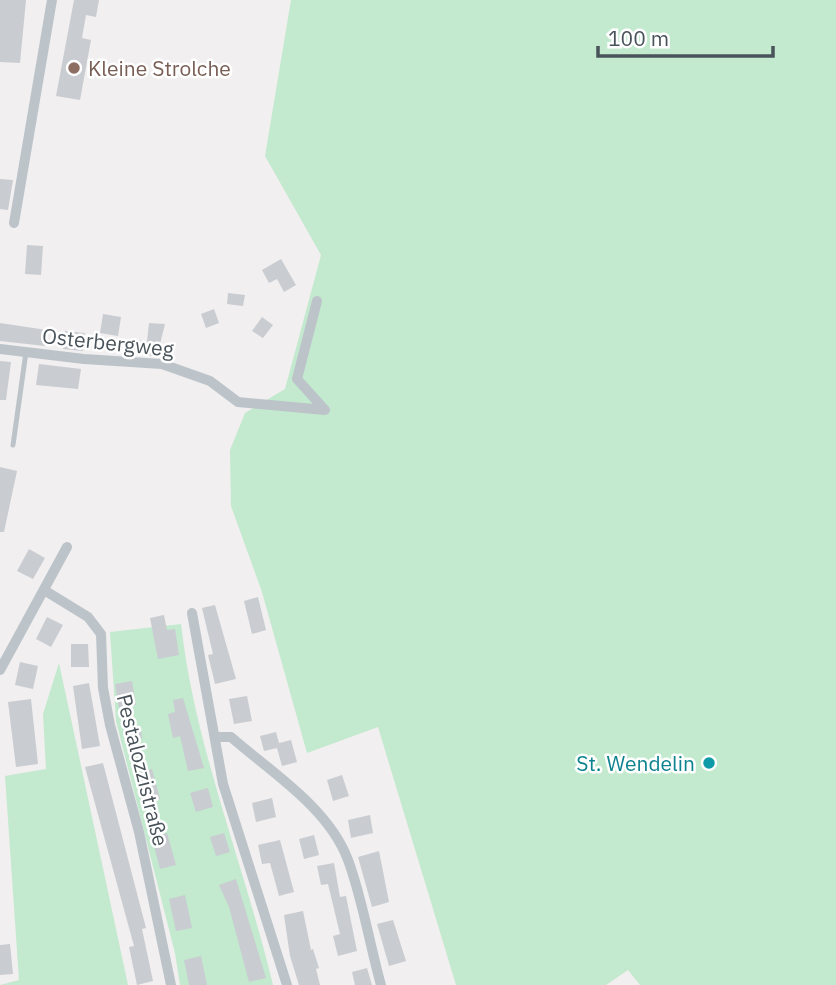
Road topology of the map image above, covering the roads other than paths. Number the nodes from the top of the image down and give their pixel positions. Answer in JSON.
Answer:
{"nodes":[{"id":1,"x":52,"y":0,"type":"edge"},
{"id":2,"x":13,"y":223,"type":"dead end"},
{"id":3,"x":317,"y":301,"type":"dead end"},
{"id":4,"x":0,"y":349,"type":"edge"},
{"id":5,"x":26,"y":352,"type":"junction"},
{"id":6,"x":13,"y":445,"type":"dead end"},
{"id":7,"x":67,"y":547,"type":"dead end"},
{"id":8,"x":44,"y":590,"type":"junction"},
{"id":9,"x":192,"y":613,"type":"dead end"},
{"id":10,"x":0,"y":670,"type":"edge"},
{"id":11,"x":215,"y":737,"type":"junction"},
{"id":12,"x":171,"y":985,"type":"edge"},
{"id":13,"x":287,"y":985,"type":"edge"},
{"id":14,"x":381,"y":985,"type":"edge"}],
"edges":[{"from":1,"to":2,"type":"street"},
{"from":3,"to":5,"type":"street","name":"Osterbergweg"},
{"from":4,"to":5,"type":"street","name":"Osterbergweg"},
{"from":5,"to":6,"type":"lane"},
{"from":7,"to":8,"type":"street"},
{"from":8,"to":10,"type":"street"},
{"from":8,"to":12,"type":"street","name":"Pestalozzistraße"},
{"from":9,"to":11,"type":"street"},
{"from":11,"to":13,"type":"street"},
{"from":11,"to":14,"type":"street"}]}
